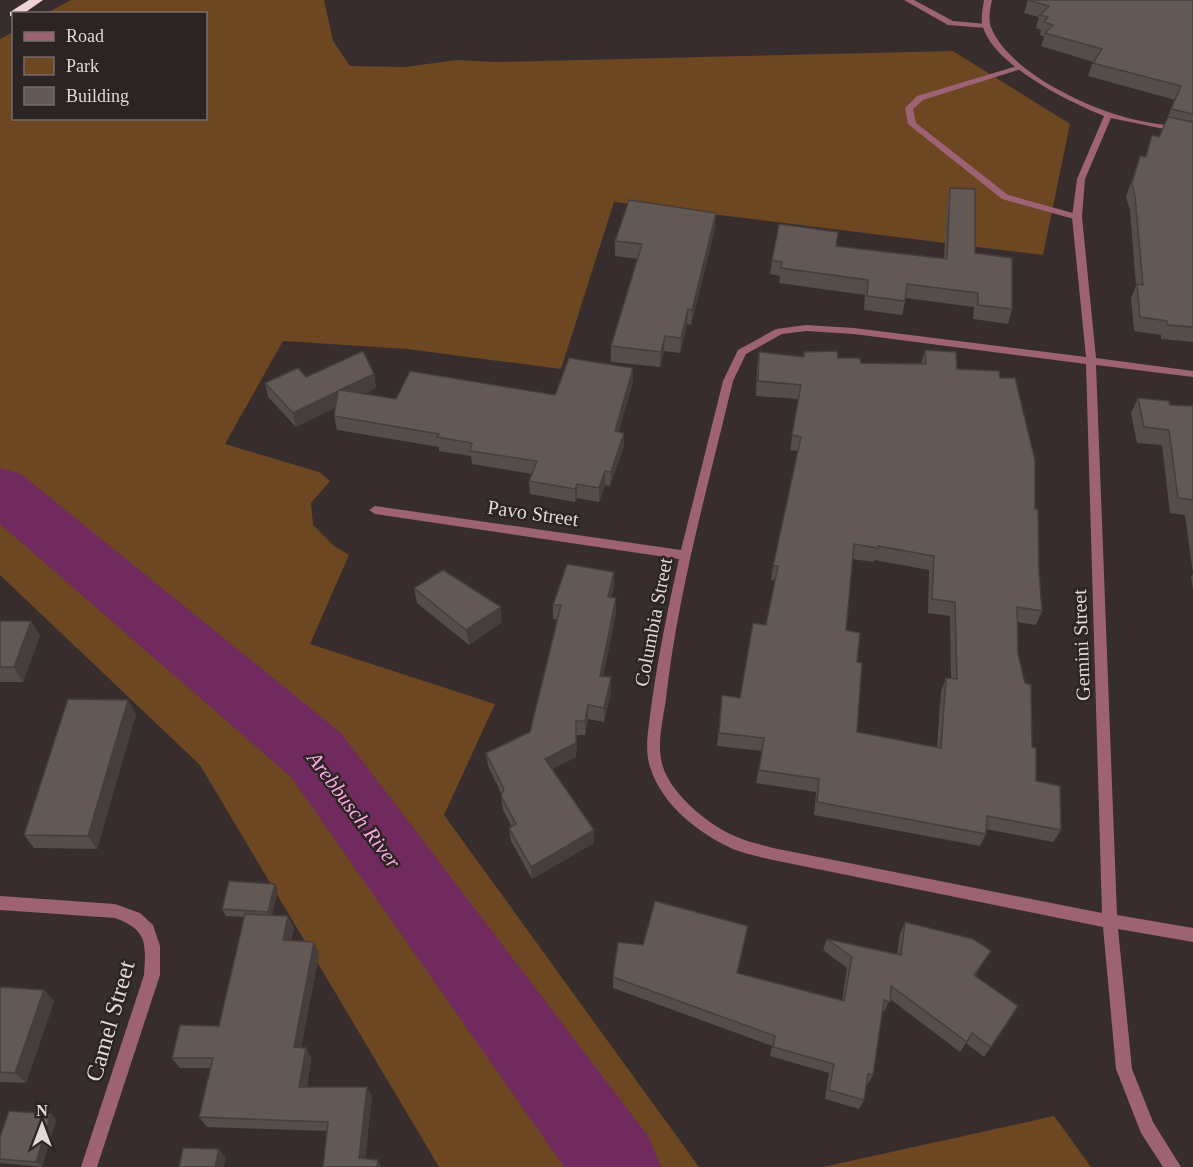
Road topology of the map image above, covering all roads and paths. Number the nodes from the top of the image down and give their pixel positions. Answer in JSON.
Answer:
{"nodes":[{"id":1,"x":37,"y":0,"type":"edge"},
{"id":2,"x":908,"y":0,"type":"edge"},
{"id":3,"x":988,"y":0,"type":"edge"},
{"id":4,"x":17,"y":12,"type":"edge"},
{"id":5,"x":986,"y":26,"type":"junction"},
{"id":6,"x":1020,"y":68,"type":"junction"},
{"id":7,"x":1108,"y":115,"type":"junction"},
{"id":8,"x":1193,"y":132,"type":"edge"},
{"id":9,"x":1077,"y":217,"type":"junction"},
{"id":10,"x":1091,"y":359,"type":"junction"},
{"id":11,"x":1193,"y":374,"type":"edge"},
{"id":12,"x":375,"y":510,"type":"dead end"},
{"id":13,"x":686,"y":555,"type":"junction"},
{"id":14,"x":0,"y":903,"type":"edge"},
{"id":15,"x":1110,"y":921,"type":"junction"},
{"id":16,"x":1193,"y":935,"type":"edge"},
{"id":17,"x":89,"y":1167,"type":"edge"},
{"id":18,"x":1173,"y":1167,"type":"edge"}],
"edges":[{"from":1,"to":4,"type":"highway"},
{"from":2,"to":5,"type":"street"},
{"from":3,"to":5,"type":"street"},
{"from":5,"to":6,"type":"street"},
{"from":6,"to":7,"type":"street"},
{"from":6,"to":9,"type":"street"},
{"from":7,"to":8,"type":"street"},
{"from":7,"to":9,"type":"street","name":"Gemini Street"},
{"from":9,"to":10,"type":"street","name":"Gemini Street"},
{"from":10,"to":11,"type":"street","name":"Columbia Street"},
{"from":10,"to":13,"type":"street","name":"Columbia Street"},
{"from":10,"to":15,"type":"street","name":"Gemini Street"},
{"from":12,"to":13,"type":"street","name":"Pavo Street"},
{"from":13,"to":15,"type":"street","name":"Columbia Street"},
{"from":14,"to":17,"type":"street","name":"Camel Street"},
{"from":15,"to":16,"type":"street","name":"Columbia Street"},
{"from":15,"to":18,"type":"street","name":"Gemini Street"}]}
